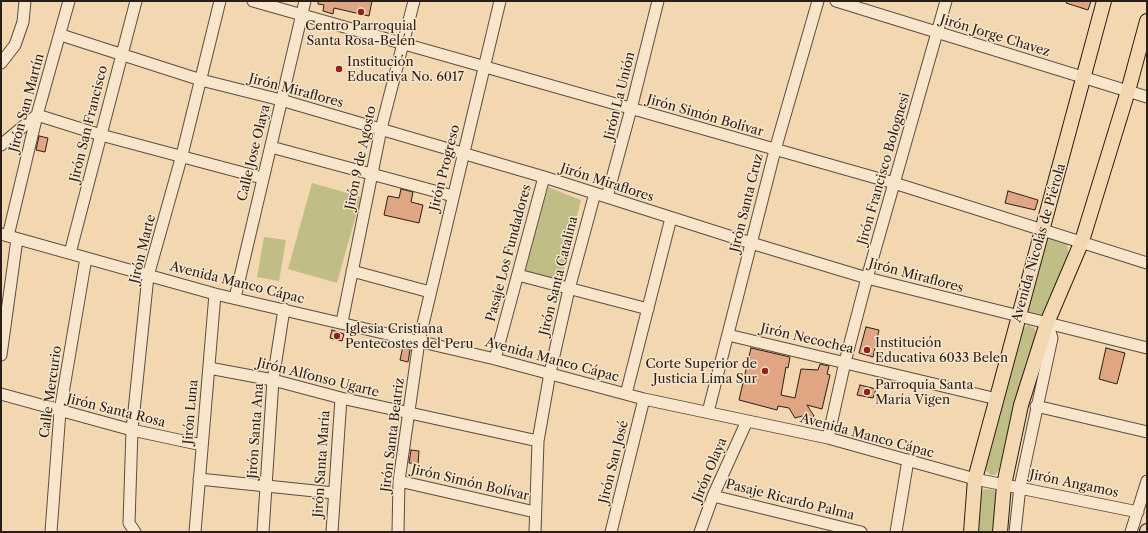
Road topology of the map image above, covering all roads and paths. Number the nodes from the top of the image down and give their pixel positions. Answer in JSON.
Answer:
{"nodes":[{"id":1,"x":25,"y":1,"type":"edge"},
{"id":2,"x":69,"y":1,"type":"edge"},
{"id":3,"x":136,"y":1,"type":"edge"},
{"id":4,"x":220,"y":1,"type":"edge"},
{"id":5,"x":253,"y":1,"type":"edge"},
{"id":6,"x":305,"y":1,"type":"edge"},
{"id":7,"x":414,"y":1,"type":"edge"},
{"id":8,"x":500,"y":1,"type":"edge"},
{"id":9,"x":658,"y":1,"type":"edge"},
{"id":10,"x":818,"y":1,"type":"edge"},
{"id":11,"x":836,"y":1,"type":"edge"},
{"id":12,"x":946,"y":1,"type":"edge"},
{"id":13,"x":1104,"y":1,"type":"edge"},
{"id":14,"x":302,"y":14,"type":"junction"},
{"id":15,"x":1147,"y":21,"type":"edge"},
{"id":16,"x":937,"y":33,"type":"junction"},
{"id":17,"x":60,"y":35,"type":"junction"},
{"id":18,"x":403,"y":44,"type":"junction"},
{"id":19,"x":121,"y":54,"type":"junction"},
{"id":20,"x":1,"y":63,"type":"edge"},
{"id":21,"x":484,"y":66,"type":"junction"},
{"id":22,"x":1085,"y":78,"type":"junction"},
{"id":23,"x":201,"y":80,"type":"junction"},
{"id":24,"x":1128,"y":91,"type":"junction"},
{"id":25,"x":1147,"y":96,"type":"edge"},
{"id":26,"x":281,"y":100,"type":"junction"},
{"id":27,"x":631,"y":109,"type":"junction"},
{"id":28,"x":36,"y":114,"type":"junction"},
{"id":29,"x":381,"y":129,"type":"junction"},
{"id":30,"x":101,"y":135,"type":"junction"},
{"id":31,"x":1,"y":145,"type":"edge"},
{"id":32,"x":271,"y":148,"type":"junction"},
{"id":33,"x":775,"y":150,"type":"junction"},
{"id":34,"x":463,"y":153,"type":"junction"},
{"id":35,"x":182,"y":155,"type":"junction"},
{"id":36,"x":372,"y":174,"type":"junction"},
{"id":37,"x":544,"y":177,"type":"junction"},
{"id":38,"x":262,"y":178,"type":"junction"},
{"id":39,"x":894,"y":183,"type":"junction"},
{"id":40,"x":595,"y":193,"type":"junction"},
{"id":41,"x":453,"y":196,"type":"junction"},
{"id":42,"x":607,"y":197,"type":"junction"},
{"id":43,"x":671,"y":218,"type":"junction"},
{"id":44,"x":1043,"y":230,"type":"junction"},
{"id":45,"x":9,"y":236,"type":"edge"},
{"id":46,"x":1082,"y":241,"type":"junction"},
{"id":47,"x":752,"y":243,"type":"junction"},
{"id":48,"x":70,"y":253,"type":"junction"},
{"id":49,"x":86,"y":258,"type":"junction"},
{"id":50,"x":1147,"y":263,"type":"edge"},
{"id":51,"x":352,"y":271,"type":"junction"},
{"id":52,"x":518,"y":275,"type":"junction"},
{"id":53,"x":148,"y":276,"type":"junction"},
{"id":54,"x":867,"y":278,"type":"junction"},
{"id":55,"x":569,"y":289,"type":"junction"},
{"id":56,"x":430,"y":292,"type":"junction"},
{"id":57,"x":215,"y":294,"type":"junction"},
{"id":58,"x":235,"y":298,"type":"junction"},
{"id":59,"x":284,"y":309,"type":"junction"},
{"id":60,"x":648,"y":309,"type":"junction"},
{"id":61,"x":1018,"y":317,"type":"junction"},
{"id":62,"x":342,"y":322,"type":"junction"},
{"id":63,"x":1047,"y":323,"type":"junction"},
{"id":64,"x":728,"y":335,"type":"junction"},
{"id":65,"x":419,"y":341,"type":"junction"},
{"id":66,"x":1147,"y":348,"type":"edge"},
{"id":67,"x":1,"y":355,"type":"edge"},
{"id":68,"x":495,"y":359,"type":"junction"},
{"id":69,"x":845,"y":362,"type":"junction"},
{"id":70,"x":209,"y":368,"type":"junction"},
{"id":71,"x":550,"y":373,"type":"junction"},
{"id":72,"x":273,"y":380,"type":"junction"},
{"id":73,"x":1,"y":394,"type":"edge"},
{"id":74,"x":626,"y":394,"type":"junction"},
{"id":75,"x":341,"y":398,"type":"junction"},
{"id":76,"x":644,"y":399,"type":"junction"},
{"id":77,"x":997,"y":399,"type":"junction"},
{"id":78,"x":1036,"y":406,"type":"junction"},
{"id":79,"x":60,"y":411,"type":"junction"},
{"id":80,"x":708,"y":412,"type":"junction"},
{"id":81,"x":409,"y":414,"type":"junction"},
{"id":82,"x":747,"y":421,"type":"junction"},
{"id":83,"x":132,"y":430,"type":"junction"},
{"id":84,"x":1147,"y":432,"type":"edge"},
{"id":85,"x":828,"y":438,"type":"junction"},
{"id":86,"x":538,"y":441,"type":"junction"},
{"id":87,"x":202,"y":445,"type":"junction"},
{"id":88,"x":908,"y":460,"type":"junction"},
{"id":89,"x":199,"y":479,"type":"junction"},
{"id":90,"x":975,"y":479,"type":"junction"},
{"id":91,"x":399,"y":481,"type":"junction"},
{"id":92,"x":1147,"y":481,"type":"edge"},
{"id":93,"x":266,"y":485,"type":"junction"},
{"id":94,"x":1004,"y":485,"type":"junction"},
{"id":95,"x":1020,"y":487,"type":"junction"},
{"id":96,"x":334,"y":493,"type":"junction"},
{"id":97,"x":713,"y":496,"type":"junction"},
{"id":98,"x":535,"y":512,"type":"junction"},
{"id":99,"x":1138,"y":512,"type":"junction"},
{"id":100,"x":51,"y":532,"type":"edge"},
{"id":101,"x":134,"y":532,"type":"edge"},
{"id":102,"x":195,"y":532,"type":"edge"},
{"id":103,"x":263,"y":532,"type":"edge"},
{"id":104,"x":332,"y":532,"type":"edge"},
{"id":105,"x":398,"y":532,"type":"edge"},
{"id":106,"x":535,"y":532,"type":"edge"},
{"id":107,"x":611,"y":532,"type":"edge"},
{"id":108,"x":700,"y":532,"type":"edge"},
{"id":109,"x":861,"y":532,"type":"edge"},
{"id":110,"x":896,"y":532,"type":"edge"},
{"id":111,"x":971,"y":532,"type":"edge"},
{"id":112,"x":1000,"y":532,"type":"edge"},
{"id":113,"x":1015,"y":532,"type":"edge"},
{"id":114,"x":1131,"y":532,"type":"edge"}],
"edges":[{"from":1,"to":20,"type":"street"},
{"from":2,"to":17,"type":"street","name":"Jirón San Martín"},
{"from":3,"to":19,"type":"street","name":"Jirón San Francisco"},
{"from":4,"to":23,"type":"street","name":"Jirón Marte"},
{"from":5,"to":14,"type":"street","name":"Jirón Simón Bolívar"},
{"from":6,"to":14,"type":"street","name":"Calle Jose Olaya"},
{"from":7,"to":18,"type":"street","name":"Jirón 9 de Agosto"},
{"from":8,"to":21,"type":"street","name":"Jirón Progreso"},
{"from":9,"to":27,"type":"street","name":"Jirón La Unión"},
{"from":10,"to":33,"type":"street","name":"Jirón Santa Cruz"},
{"from":11,"to":16,"type":"street","name":"Jirón Jorge Chavez"},
{"from":12,"to":16,"type":"street","name":"Jirón Francisco Bolognesi"},
{"from":13,"to":22,"type":"main road","name":"Avenida Nicolás de Piérola"},
{"from":14,"to":18,"type":"street","name":"Jirón Simón Bolívar"},
{"from":14,"to":26,"type":"street","name":"Calle Jose Olaya"},
{"from":15,"to":24,"type":"main road"},
{"from":16,"to":22,"type":"street","name":"Jirón Jorge Chavez"},
{"from":16,"to":39,"type":"street","name":"Jirón Francisco Bolognesi"},
{"from":17,"to":19,"type":"street","name":"Jirón Miraflores"},
{"from":17,"to":28,"type":"street","name":"Jirón San Martín"},
{"from":18,"to":21,"type":"street","name":"Jirón Simón Bolívar"},
{"from":18,"to":29,"type":"street","name":"Jirón 9 de Agosto"},
{"from":19,"to":23,"type":"street","name":"Jirón Miraflores"},
{"from":19,"to":30,"type":"street","name":"Jirón San Francisco"},
{"from":21,"to":27,"type":"street","name":"Jirón Simón Bolívar"},
{"from":21,"to":34,"type":"street","name":"Jirón Progreso"},
{"from":22,"to":24,"type":"street","name":"Jirón Jorge Chavez"},
{"from":22,"to":44,"type":"main road","name":"Avenida Nicolás de Piérola"},
{"from":23,"to":26,"type":"street","name":"Jirón Miraflores"},
{"from":23,"to":35,"type":"street","name":"Jirón Marte"},
{"from":24,"to":25,"type":"street","name":"Jirón Jorge Chavez"},
{"from":24,"to":46,"type":"main road"},
{"from":26,"to":29,"type":"street","name":"Jirón Miraflores"},
{"from":26,"to":32,"type":"street","name":"Calle Jose Olaya"},
{"from":27,"to":33,"type":"street","name":"Jirón Simón Bolívar"},
{"from":27,"to":42,"type":"street","name":"Jirón La Unión"},
{"from":28,"to":30,"type":"street"},
{"from":28,"to":31,"type":"street"},
{"from":28,"to":45,"type":"street","name":"Jirón San Martín"},
{"from":29,"to":34,"type":"street","name":"Jirón Miraflores"},
{"from":29,"to":36,"type":"street","name":"Jirón 9 de Agosto"},
{"from":30,"to":35,"type":"street"},
{"from":30,"to":48,"type":"street","name":"Jirón San Francisco"},
{"from":32,"to":36,"type":"street"},
{"from":32,"to":38,"type":"street","name":"Calle Jose Olaya"},
{"from":33,"to":39,"type":"street","name":"Jirón Simón Bolívar"},
{"from":33,"to":47,"type":"street","name":"Jirón Santa Cruz"},
{"from":34,"to":37,"type":"street","name":"Jirón Miraflores"},
{"from":34,"to":41,"type":"street","name":"Jirón Progreso"},
{"from":35,"to":38,"type":"street"},
{"from":35,"to":53,"type":"street","name":"Jirón Marte"},
{"from":36,"to":41,"type":"street"},
{"from":36,"to":51,"type":"street","name":"Jirón 9 de Agosto"},
{"from":37,"to":40,"type":"street","name":"Jirón Miraflores"},
{"from":37,"to":52,"type":"street","name":"Pasaje Los Fundadores"},
{"from":38,"to":58,"type":"street","name":"Calle Jose Olaya"},
{"from":39,"to":44,"type":"street","name":"Jirón Simón Bolívar"},
{"from":39,"to":54,"type":"street","name":"Jirón Francisco Bolognesi"},
{"from":40,"to":42,"type":"street","name":"Jirón Miraflores"},
{"from":40,"to":55,"type":"street","name":"Jirón Santa Catalina"},
{"from":41,"to":56,"type":"street","name":"Jirón Progreso"},
{"from":42,"to":43,"type":"street","name":"Jirón Miraflores"},
{"from":43,"to":47,"type":"street","name":"Jirón Miraflores"},
{"from":43,"to":60,"type":"street"},
{"from":44,"to":46,"type":"street","name":"Jirón Simón Bolívar"},
{"from":44,"to":61,"type":"main road","name":"Avenida Nicolás de Piérola"},
{"from":45,"to":48,"type":"street","name":"Avenida Manco Cápac"},
{"from":45,"to":67,"type":"street","name":"Jirón San Martín"},
{"from":46,"to":50,"type":"street","name":"Jirón Simón Bolívar"},
{"from":46,"to":63,"type":"main road"},
{"from":47,"to":54,"type":"street","name":"Jirón Miraflores"},
{"from":47,"to":64,"type":"street","name":"Jirón Santa Cruz"},
{"from":48,"to":49,"type":"street","name":"Avenida Manco Cápac"},
{"from":49,"to":53,"type":"street","name":"Avenida Manco Cápac"},
{"from":49,"to":79,"type":"street","name":"Calle Mercurio"},
{"from":51,"to":56,"type":"street"},
{"from":51,"to":62,"type":"street","name":"Jirón 9 de Agosto"},
{"from":52,"to":55,"type":"street"},
{"from":52,"to":68,"type":"street","name":"Pasaje Los Fundadores"},
{"from":53,"to":57,"type":"street","name":"Avenida Manco Cápac"},
{"from":53,"to":83,"type":"street","name":"Jirón Marte"},
{"from":54,"to":61,"type":"street","name":"Jirón Miraflores"},
{"from":54,"to":69,"type":"street","name":"Jirón Francisco Bolognesi"},
{"from":55,"to":60,"type":"street"},
{"from":55,"to":71,"type":"street","name":"Jirón Santa Catalina"},
{"from":56,"to":65,"type":"street","name":"Jirón Progreso"},
{"from":57,"to":58,"type":"street","name":"Avenida Manco Cápac"},
{"from":57,"to":70,"type":"street","name":"Jirón Luna"},
{"from":58,"to":59,"type":"street","name":"Avenida Manco Cápac"},
{"from":59,"to":62,"type":"street","name":"Avenida Manco Cápac"},
{"from":59,"to":72,"type":"street","name":"Jirón Santa Ana"},
{"from":60,"to":74,"type":"street"},
{"from":61,"to":63,"type":"street","name":"Jirón Miraflores"},
{"from":61,"to":77,"type":"main road","name":"Avenida Nicolás de Piérola"},
{"from":62,"to":65,"type":"street","name":"Avenida Manco Cápac"},
{"from":63,"to":66,"type":"street","name":"Jirón Miraflores"},
{"from":63,"to":78,"type":"street"},
{"from":63,"to":94,"type":"main road"},
{"from":64,"to":69,"type":"street","name":"Jirón Necochea"},
{"from":64,"to":80,"type":"street","name":"Jirón Santa Cruz"},
{"from":65,"to":68,"type":"street","name":"Avenida Manco Cápac"},
{"from":65,"to":81,"type":"street","name":"Jirón Santa Beatriz"},
{"from":68,"to":71,"type":"street","name":"Avenida Manco Cápac"},
{"from":69,"to":77,"type":"street","name":"Jirón Necochea"},
{"from":69,"to":85,"type":"street","name":"Jirón Francisco Bolognesi"},
{"from":70,"to":72,"type":"street","name":"Jirón Alfonso Ugarte"},
{"from":70,"to":87,"type":"street","name":"Jirón Luna"},
{"from":71,"to":74,"type":"street","name":"Avenida Manco Cápac"},
{"from":71,"to":86,"type":"street","name":"Jirón Santa Catalina"},
{"from":72,"to":75,"type":"street","name":"Jirón Alfonso Ugarte"},
{"from":72,"to":93,"type":"street","name":"Jirón Santa Ana"},
{"from":73,"to":79,"type":"street","name":"Jirón Santa Rosa"},
{"from":74,"to":76,"type":"street","name":"Avenida Manco Cápac"},
{"from":75,"to":81,"type":"street","name":"Jirón Alfonso Ugarte"},
{"from":75,"to":96,"type":"street","name":"Jirón Santa María"},
{"from":76,"to":80,"type":"street","name":"Avenida Manco Cápac"},
{"from":76,"to":107,"type":"street","name":"Jirón San José"},
{"from":77,"to":90,"type":"main road","name":"Avenida Nicolás de Piérola"},
{"from":78,"to":84,"type":"street"},
{"from":78,"to":95,"type":"street"},
{"from":79,"to":83,"type":"street","name":"Jirón Santa Rosa"},
{"from":79,"to":100,"type":"street","name":"Calle Mercurio"},
{"from":80,"to":82,"type":"street","name":"Avenida Manco Cápac"},
{"from":81,"to":86,"type":"street","name":"Jirón Alfonso Ugarte"},
{"from":81,"to":91,"type":"street","name":"Jirón Santa Beatriz"},
{"from":82,"to":85,"type":"street","name":"Avenida Manco Cápac"},
{"from":82,"to":97,"type":"street","name":"Jirón Olaya"},
{"from":83,"to":87,"type":"street","name":"Jirón Santa Rosa"},
{"from":83,"to":101,"type":"street","name":"Jirón Marte"},
{"from":85,"to":88,"type":"street","name":"Avenida Manco Cápac"},
{"from":86,"to":98,"type":"street","name":"Jirón Santa Catalina"},
{"from":87,"to":89,"type":"street","name":"Jirón Luna"},
{"from":88,"to":90,"type":"street","name":"Avenida Manco Cápac"},
{"from":88,"to":110,"type":"street"},
{"from":89,"to":93,"type":"street"},
{"from":89,"to":102,"type":"street","name":"Jirón Luna"},
{"from":90,"to":94,"type":"street","name":"Avenida Manco Cápac"},
{"from":90,"to":111,"type":"main road","name":"Avenida Nicolás de Piérola"},
{"from":91,"to":98,"type":"street","name":"Jirón Simón Bolívar"},
{"from":91,"to":105,"type":"street","name":"Jirón Santa Beatriz"},
{"from":92,"to":99,"type":"street"},
{"from":93,"to":96,"type":"street"},
{"from":93,"to":103,"type":"street","name":"Jirón Santa Ana"},
{"from":94,"to":95,"type":"street","name":"Jirón Angamos"},
{"from":94,"to":112,"type":"main road"},
{"from":95,"to":99,"type":"street","name":"Jirón Angamos"},
{"from":95,"to":113,"type":"street"},
{"from":96,"to":104,"type":"street","name":"Jirón Santa María"},
{"from":97,"to":108,"type":"street","name":"Jirón Olaya"},
{"from":97,"to":109,"type":"street","name":"Pasaje Ricardo Palma"},
{"from":98,"to":106,"type":"street","name":"Jirón Santa Catalina"},
{"from":99,"to":114,"type":"street"}]}
